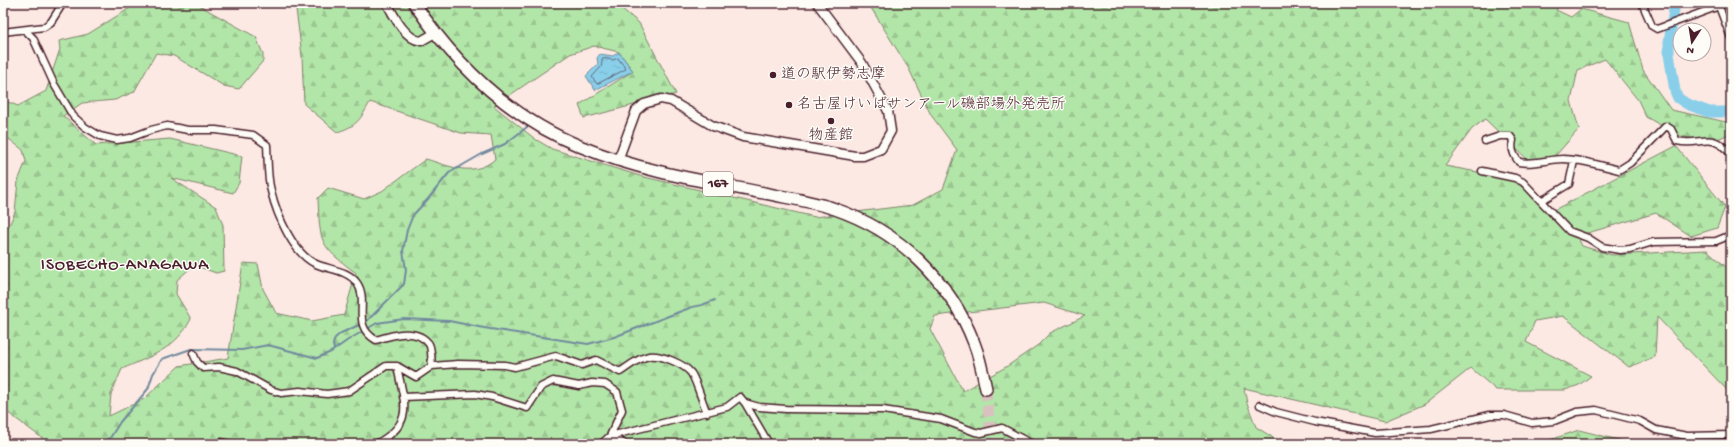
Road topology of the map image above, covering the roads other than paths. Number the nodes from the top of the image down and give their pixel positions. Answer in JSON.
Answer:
{"nodes":[{"id":1,"x":63,"y":3,"type":"edge"},
{"id":2,"x":387,"y":3,"type":"edge"},
{"id":3,"x":414,"y":3,"type":"edge"},
{"id":4,"x":818,"y":3,"type":"edge"},
{"id":5,"x":1642,"y":3,"type":"edge"},
{"id":6,"x":1719,"y":5,"type":"edge"},
{"id":7,"x":1729,"y":26,"type":"edge"},
{"id":8,"x":24,"y":30,"type":"junction"},
{"id":9,"x":3,"y":32,"type":"edge"},
{"id":10,"x":435,"y":33,"type":"junction"},
{"id":11,"x":1731,"y":38,"type":"edge"},
{"id":12,"x":1485,"y":141,"type":"dead end"},
{"id":13,"x":1731,"y":154,"type":"edge"},
{"id":14,"x":618,"y":160,"type":"junction"},
{"id":15,"x":1574,"y":161,"type":"junction"},
{"id":16,"x":1482,"y":171,"type":"dead end"},
{"id":17,"x":1541,"y":202,"type":"junction"},
{"id":18,"x":1731,"y":234,"type":"edge"},
{"id":19,"x":193,"y":353,"type":"dead end"},
{"id":20,"x":397,"y":366,"type":"junction"},
{"id":21,"x":432,"y":366,"type":"junction"},
{"id":22,"x":986,"y":389,"type":"tunnel mouth"},
{"id":23,"x":403,"y":397,"type":"junction"},
{"id":24,"x":745,"y":403,"type":"junction"},
{"id":25,"x":1260,"y":405,"type":"dead end"},
{"id":26,"x":707,"y":413,"type":"junction"},
{"id":27,"x":1731,"y":435,"type":"edge"},
{"id":28,"x":610,"y":436,"type":"junction"},
{"id":29,"x":215,"y":444,"type":"edge"},
{"id":30,"x":230,"y":444,"type":"edge"},
{"id":31,"x":376,"y":444,"type":"edge"},
{"id":32,"x":601,"y":444,"type":"edge"},
{"id":33,"x":624,"y":444,"type":"edge"},
{"id":34,"x":646,"y":444,"type":"edge"},
{"id":35,"x":654,"y":444,"type":"edge"},
{"id":36,"x":769,"y":444,"type":"edge"},
{"id":37,"x":1032,"y":444,"type":"edge"}],
"edges":[{"from":1,"to":8,"type":"street"},
{"from":2,"to":10,"type":"street"},
{"from":3,"to":10,"type":"highway","number":"167"},
{"from":4,"to":14,"type":"street"},
{"from":5,"to":6,"type":"street"},
{"from":6,"to":7,"type":"street"},
{"from":7,"to":11,"type":"street"},
{"from":8,"to":9,"type":"street"},
{"from":8,"to":21,"type":"street"},
{"from":10,"to":14,"type":"highway","number":"167"},
{"from":12,"to":15,"type":"street"},
{"from":13,"to":15,"type":"street"},
{"from":14,"to":22,"type":"highway","number":"167"},
{"from":15,"to":17,"type":"street"},
{"from":16,"to":17,"type":"street"},
{"from":17,"to":18,"type":"street"},
{"from":19,"to":20,"type":"street"},
{"from":20,"to":21,"type":"street"},
{"from":20,"to":23,"type":"street"},
{"from":21,"to":26,"type":"street"},
{"from":23,"to":28,"type":"street"},
{"from":23,"to":31,"type":"street"},
{"from":24,"to":26,"type":"street"},
{"from":24,"to":36,"type":"street"},
{"from":24,"to":37,"type":"street"},
{"from":25,"to":27,"type":"street"},
{"from":26,"to":28,"type":"street"},
{"from":28,"to":32,"type":"street"},
{"from":28,"to":33,"type":"street"},
{"from":29,"to":30,"type":"street"},
{"from":34,"to":35,"type":"street"}]}
